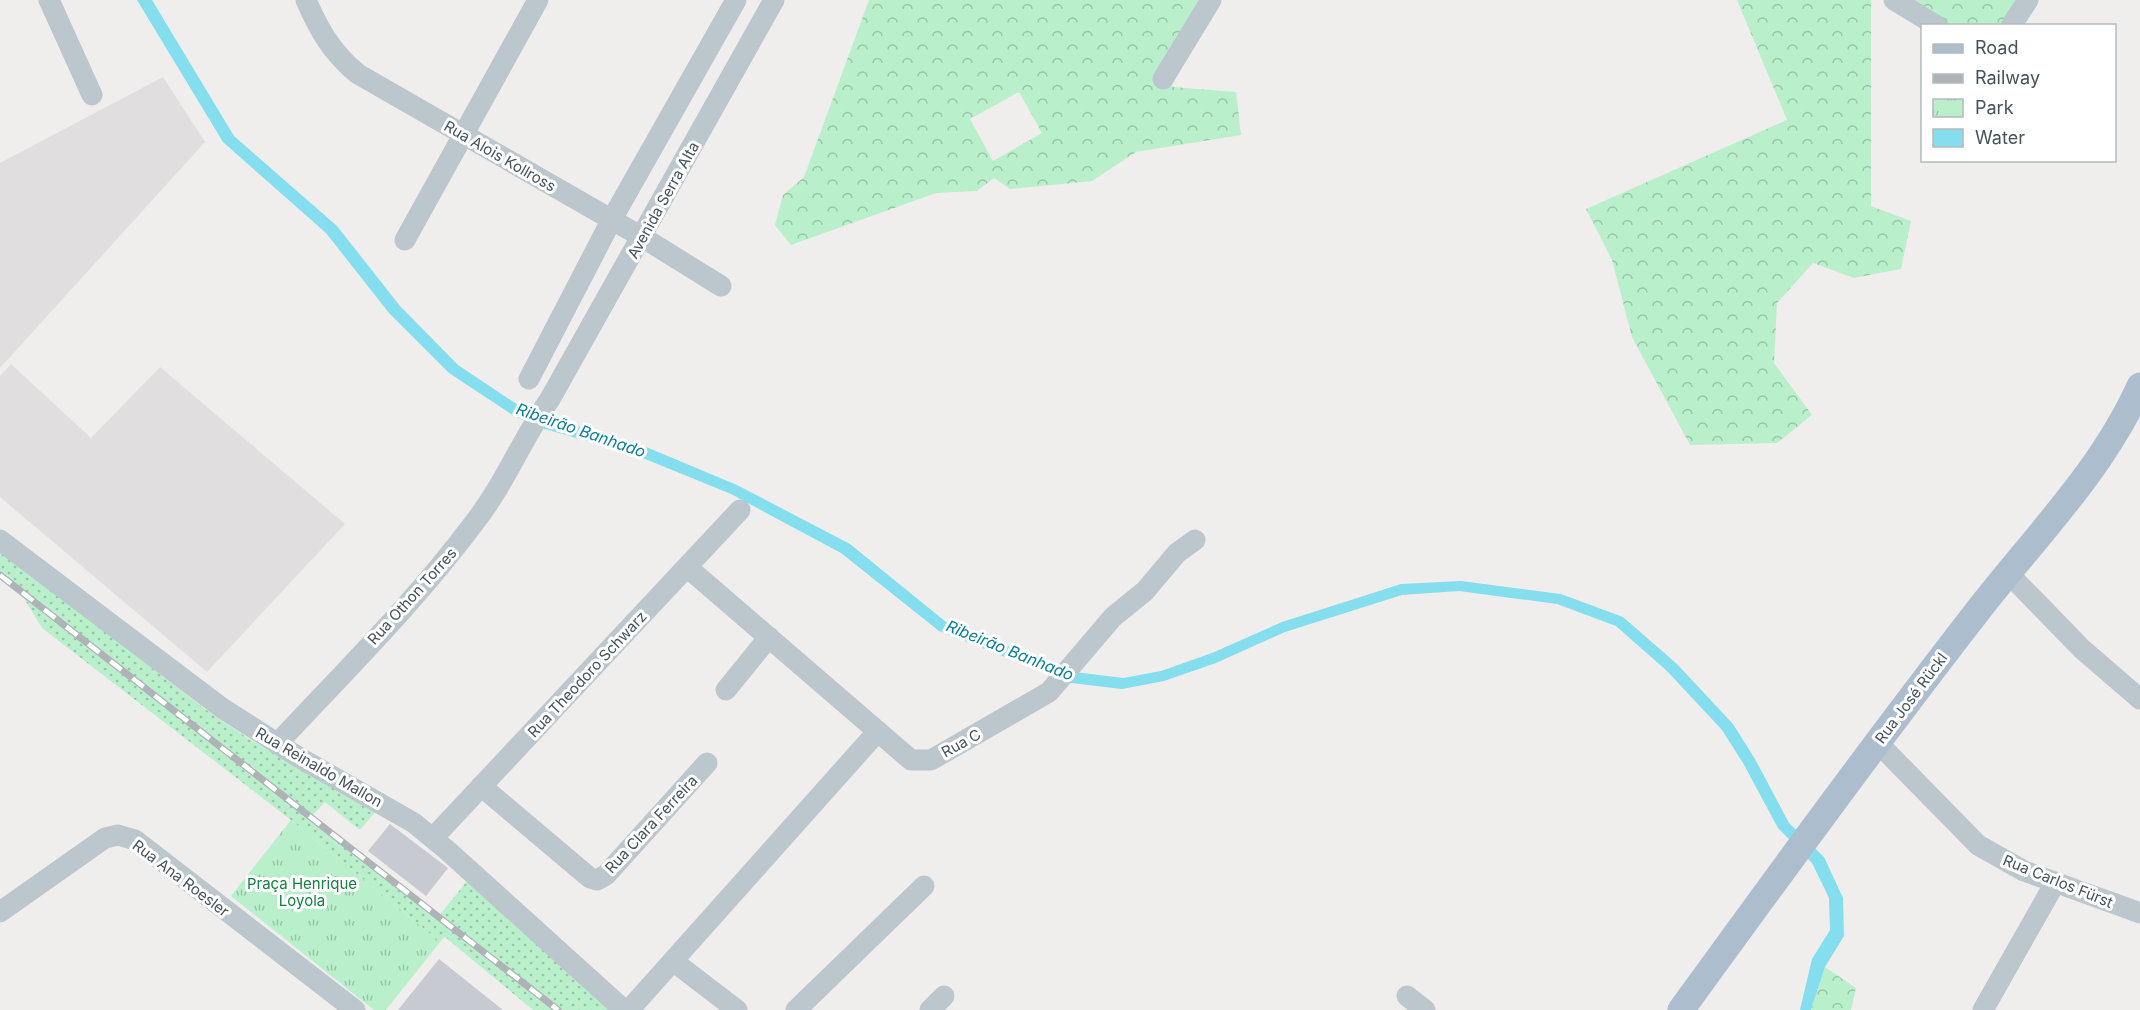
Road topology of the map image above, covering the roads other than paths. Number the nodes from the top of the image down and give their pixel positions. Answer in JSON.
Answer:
{"nodes":[{"id":1,"x":49,"y":0,"type":"edge"},
{"id":2,"x":306,"y":0,"type":"edge"},
{"id":3,"x":538,"y":0,"type":"edge"},
{"id":4,"x":736,"y":0,"type":"edge"},
{"id":5,"x":774,"y":0,"type":"edge"},
{"id":6,"x":1211,"y":0,"type":"edge"},
{"id":7,"x":1894,"y":0,"type":"edge"},
{"id":8,"x":2028,"y":0,"type":"edge"},
{"id":9,"x":1934,"y":24,"type":"edge"},
{"id":10,"x":2012,"y":24,"type":"edge"},
{"id":11,"x":1164,"y":79,"type":"dead end"},
{"id":12,"x":92,"y":95,"type":"dead end"},
{"id":13,"x":463,"y":135,"type":"junction"},
{"id":14,"x":612,"y":219,"type":"junction"},
{"id":15,"x":642,"y":237,"type":"junction"},
{"id":16,"x":405,"y":240,"type":"dead end"},
{"id":17,"x":721,"y":286,"type":"dead end"},
{"id":18,"x":529,"y":380,"type":"dead end"},
{"id":19,"x":2140,"y":386,"type":"edge"},
{"id":20,"x":526,"y":433,"type":"joint"},
{"id":21,"x":740,"y":510,"type":"dead end"},
{"id":22,"x":0,"y":540,"type":"edge"},
{"id":23,"x":1195,"y":540,"type":"dead end"},
{"id":24,"x":687,"y":567,"type":"junction"},
{"id":25,"x":2008,"y":573,"type":"junction"},
{"id":26,"x":769,"y":637,"type":"junction"},
{"id":27,"x":726,"y":690,"type":"dead end"},
{"id":28,"x":2140,"y":699,"type":"edge"},
{"id":29,"x":878,"y":731,"type":"junction"},
{"id":30,"x":1877,"y":742,"type":"junction"},
{"id":31,"x":278,"y":744,"type":"junction"},
{"id":32,"x":707,"y":764,"type":"dead end"},
{"id":33,"x":481,"y":786,"type":"junction"},
{"id":34,"x":433,"y":838,"type":"junction"},
{"id":35,"x":2055,"y":883,"type":"junction"},
{"id":36,"x":924,"y":886,"type":"dead end"},
{"id":37,"x":0,"y":912,"type":"edge"},
{"id":38,"x":2140,"y":913,"type":"edge"},
{"id":39,"x":673,"y":961,"type":"junction"},
{"id":40,"x":1407,"y":996,"type":"dead end"},
{"id":41,"x":355,"y":1010,"type":"edge"},
{"id":42,"x":624,"y":1010,"type":"edge"},
{"id":43,"x":629,"y":1010,"type":"edge"},
{"id":44,"x":737,"y":1010,"type":"edge"},
{"id":45,"x":796,"y":1010,"type":"edge"},
{"id":46,"x":1425,"y":1010,"type":"edge"},
{"id":47,"x":1681,"y":1010,"type":"edge"},
{"id":48,"x":1983,"y":1010,"type":"edge"}],
"edges":[{"from":1,"to":12,"type":"street"},
{"from":2,"to":13,"type":"street","name":"Rua Alois Kollross"},
{"from":3,"to":13,"type":"street"},
{"from":4,"to":14,"type":"street"},
{"from":5,"to":15,"type":"street","name":"Avenida Serra Alta"},
{"from":6,"to":11,"type":"street"},
{"from":7,"to":9,"type":"street"},
{"from":8,"to":10,"type":"street"},
{"from":13,"to":14,"type":"street","name":"Rua Alois Kollross"},
{"from":13,"to":16,"type":"street"},
{"from":14,"to":15,"type":"street","name":"Rua Alois Kollross"},
{"from":14,"to":18,"type":"street"},
{"from":15,"to":17,"type":"street","name":"Rua Alois Kollross"},
{"from":15,"to":20,"type":"street","name":"Avenida Serra Alta"},
{"from":19,"to":25,"type":"main road","name":"Rua José Rückl"},
{"from":20,"to":31,"type":"street","name":"Rua Othon Torres"},
{"from":21,"to":24,"type":"street","name":"Rua Theodoro Schwarz"},
{"from":22,"to":31,"type":"street","name":"Rua Reinaldo Mallon"},
{"from":23,"to":29,"type":"street","name":"Rua C"},
{"from":24,"to":26,"type":"street","name":"Rua C"},
{"from":24,"to":33,"type":"street","name":"Rua Theodoro Schwarz"},
{"from":25,"to":28,"type":"street"},
{"from":25,"to":30,"type":"main road","name":"Rua José Rückl"},
{"from":26,"to":27,"type":"street"},
{"from":26,"to":29,"type":"street","name":"Rua C"},
{"from":29,"to":39,"type":"street"},
{"from":30,"to":35,"type":"street","name":"Rua Carlos Fürst"},
{"from":30,"to":47,"type":"main road","name":"Rua José Rückl"},
{"from":31,"to":34,"type":"street","name":"Rua Reinaldo Mallon"},
{"from":32,"to":33,"type":"street","name":"Rua Clara Ferreira"},
{"from":33,"to":34,"type":"street","name":"Rua Theodoro Schwarz"},
{"from":34,"to":42,"type":"street","name":"Rua Reinaldo Mallon"},
{"from":35,"to":38,"type":"street","name":"Rua Carlos Fürst"},
{"from":35,"to":48,"type":"street"},
{"from":36,"to":45,"type":"street"},
{"from":37,"to":41,"type":"street","name":"Rua Ana Roesler"},
{"from":39,"to":43,"type":"street"},
{"from":39,"to":44,"type":"street"},
{"from":40,"to":46,"type":"street"}]}
